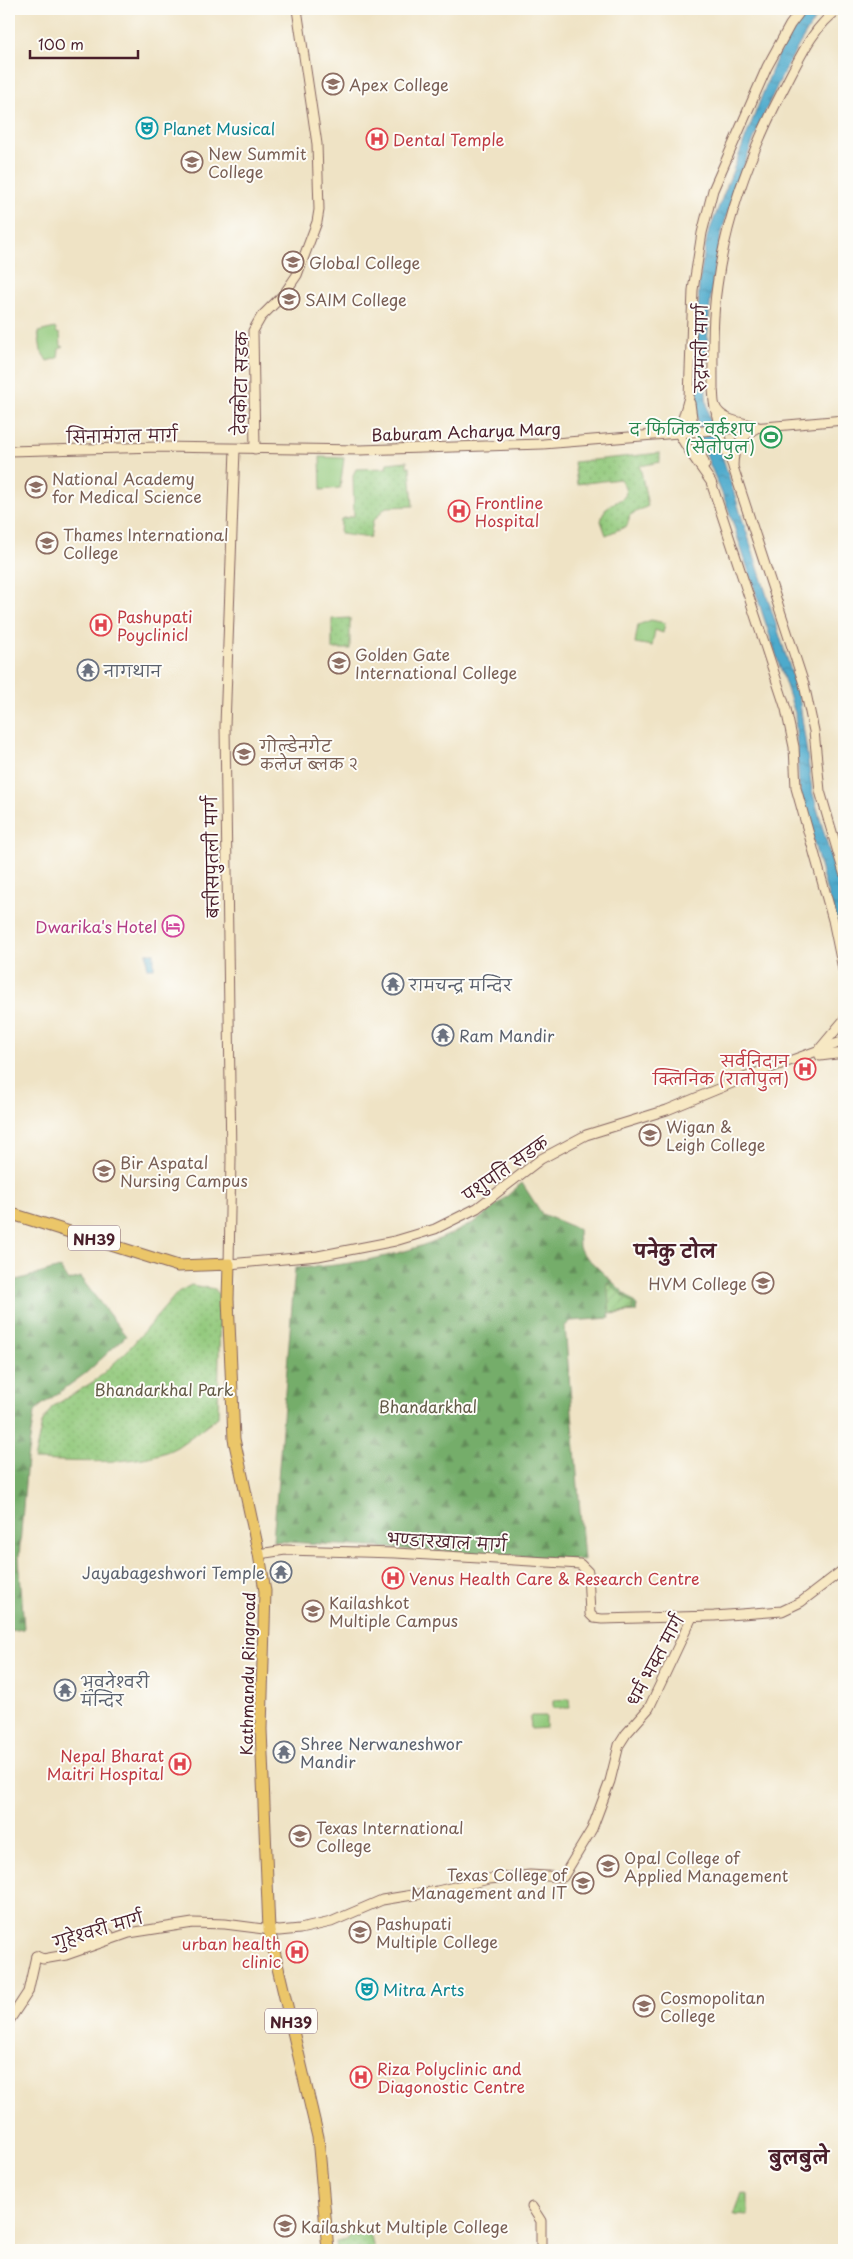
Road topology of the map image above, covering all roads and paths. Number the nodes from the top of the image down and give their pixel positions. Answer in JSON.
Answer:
{"nodes":[{"id":1,"x":297,"y":9,"type":"edge"},
{"id":2,"x":802,"y":9,"type":"edge"},
{"id":3,"x":839,"y":9,"type":"edge"},
{"id":4,"x":689,"y":397,"type":"junction"},
{"id":5,"x":714,"y":406,"type":"junction"},
{"id":6,"x":844,"y":420,"type":"edge"},
{"id":7,"x":758,"y":427,"type":"junction"},
{"id":8,"x":679,"y":433,"type":"junction"},
{"id":9,"x":236,"y":449,"type":"junction"},
{"id":10,"x":255,"y":449,"type":"junction"},
{"id":11,"x":9,"y":451,"type":"edge"},
{"id":12,"x":733,"y":467,"type":"junction"},
{"id":13,"x":711,"y":482,"type":"junction"},
{"id":14,"x":844,"y":873,"type":"edge"},
{"id":15,"x":844,"y":974,"type":"edge"},
{"id":16,"x":844,"y":1020,"type":"edge"},
{"id":17,"x":840,"y":1043,"type":"edge"},
{"id":18,"x":818,"y":1051,"type":"junction"},
{"id":19,"x":844,"y":1054,"type":"edge"},
{"id":20,"x":9,"y":1213,"type":"edge"},
{"id":21,"x":229,"y":1264,"type":"junction"},
{"id":22,"x":259,"y":1554,"type":"junction"},
{"id":23,"x":844,"y":1569,"type":"edge"},
{"id":24,"x":692,"y":1617,"type":"junction"},
{"id":25,"x":269,"y":1927,"type":"junction"},
{"id":26,"x":288,"y":1930,"type":"joint"},
{"id":27,"x":36,"y":1956,"type":"junction"},
{"id":28,"x":9,"y":2021,"type":"edge"},
{"id":29,"x":532,"y":2207,"type":"dead end"},
{"id":30,"x":328,"y":2250,"type":"edge"},
{"id":31,"x":541,"y":2250,"type":"edge"}],
"edges":[{"from":1,"to":10,"type":"main road","name":"देवकोटा सडक"},
{"from":2,"to":4,"type":"main road"},
{"from":3,"to":5,"type":"main road","name":"रुद्रमती मार्ग"},
{"from":4,"to":8,"type":"main road"},
{"from":4,"to":13,"type":"main road"},
{"from":5,"to":7,"type":"main road","name":"रुद्रमती मार्ग"},
{"from":5,"to":12,"type":"main road"},
{"from":6,"to":7,"type":"main road","name":"Baburam Acharya Marg"},
{"from":7,"to":8,"type":"main road","name":"Baburam Acharya Marg","bridge":true},
{"from":7,"to":12,"type":"main road"},
{"from":8,"to":10,"type":"main road","name":"Baburam Acharya Marg"},
{"from":8,"to":13,"type":"main road"},
{"from":9,"to":10,"type":"main road","name":"Baburam Acharya Marg"},
{"from":9,"to":11,"type":"main road","name":"सिनामंगल मार्ग"},
{"from":9,"to":21,"type":"main road","name":"बत्तीसपुतली मार्ग"},
{"from":12,"to":14,"type":"main road"},
{"from":13,"to":15,"type":"main road"},
{"from":16,"to":18,"type":"main road"},
{"from":17,"to":18,"type":"main road","name":"पशुपति सडक"},
{"from":18,"to":19,"type":"main road"},
{"from":18,"to":21,"type":"main road","name":"पशुपति सडक"},
{"from":20,"to":21,"type":"highway","number":"NH39"},
{"from":21,"to":22,"type":"highway","name":"Kathmandu Ringroad","number":"NH39"},
{"from":22,"to":24,"type":"main road","name":"भण्डारखाल मार्ग"},
{"from":22,"to":25,"type":"highway","name":"Kathmandu Ringroad","number":"NH39"},
{"from":23,"to":24,"type":"main road","name":"धर्म भक्त मार्ग"},
{"from":24,"to":26,"type":"main road","name":"धर्म भक्त मार्ग"},
{"from":25,"to":26,"type":"main road","name":"गुहेश्वरी मार्ग"},
{"from":25,"to":27,"type":"main road","name":"गुहेश्वरी मार्ग"},
{"from":25,"to":27,"type":"main road"},
{"from":25,"to":30,"type":"highway","name":"Kathmandu Ringroad","number":"NH39"},
{"from":27,"to":28,"type":"main road"},
{"from":29,"to":31,"type":"main road"}]}
